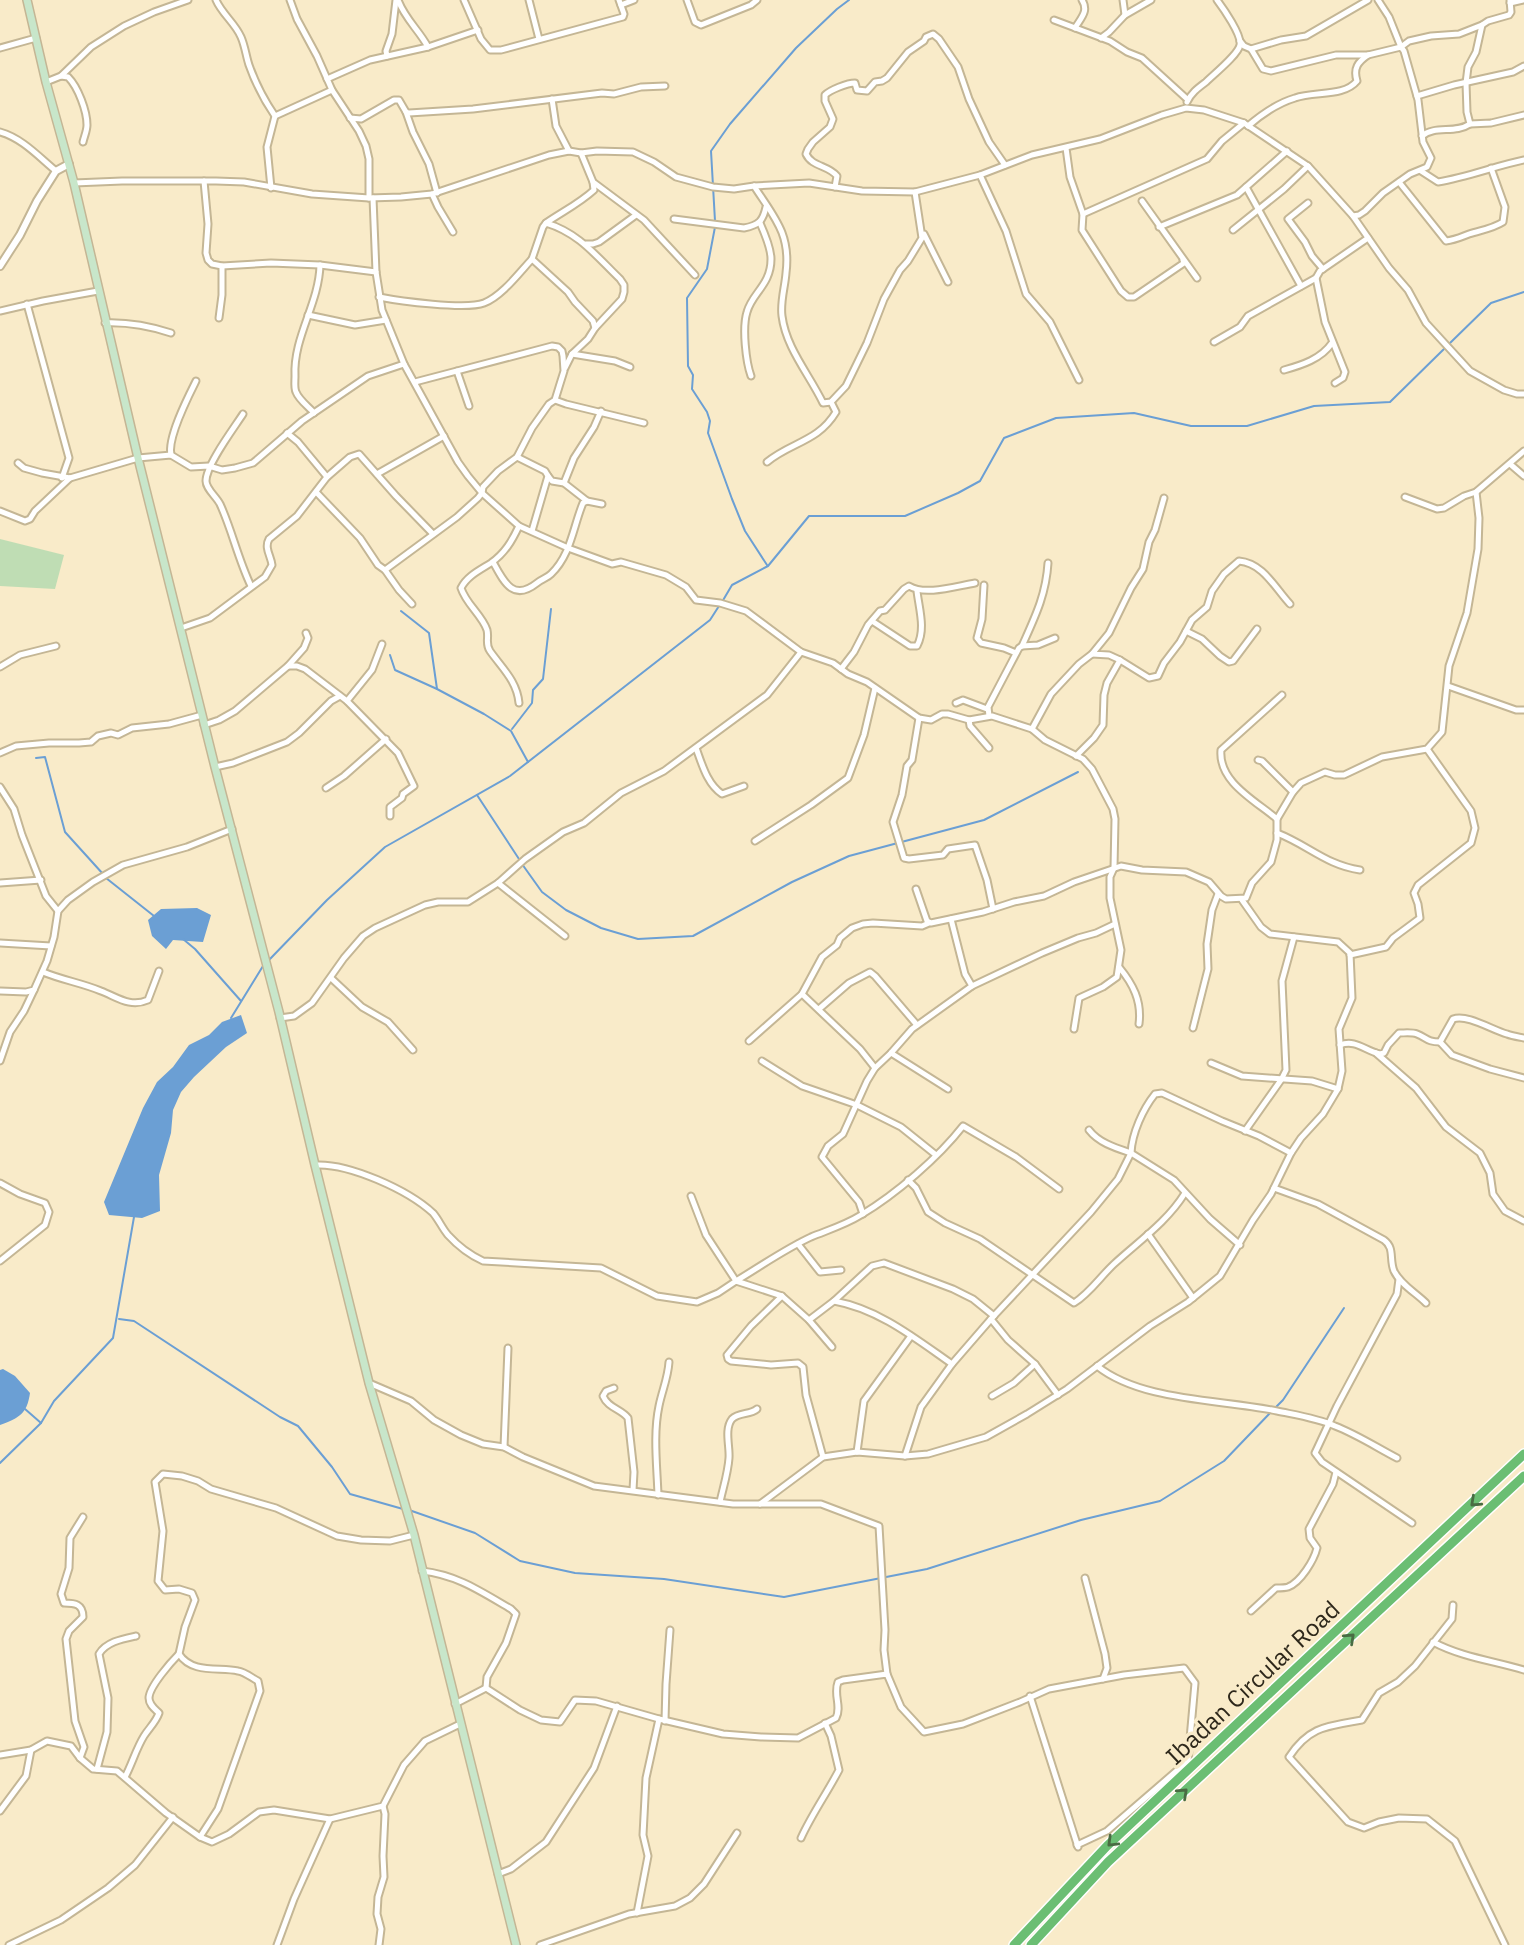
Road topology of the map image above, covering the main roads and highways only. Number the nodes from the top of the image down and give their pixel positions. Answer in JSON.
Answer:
{"nodes":[{"id":1,"x":27,"y":0,"type":"edge"},
{"id":2,"x":1524,"y":1454,"type":"edge"},
{"id":3,"x":1524,"y":1476,"type":"edge"},
{"id":4,"x":516,"y":1945,"type":"edge"},
{"id":5,"x":1014,"y":1945,"type":"edge"},
{"id":6,"x":1031,"y":1945,"type":"edge"}],
"edges":[{"from":1,"to":4,"type":"main road"},
{"from":2,"to":5,"type":"highway","name":"Ibadan Circular Road","one_way":true},
{"from":6,"to":3,"type":"highway","name":"Ibadan Circular Road","one_way":true}]}
